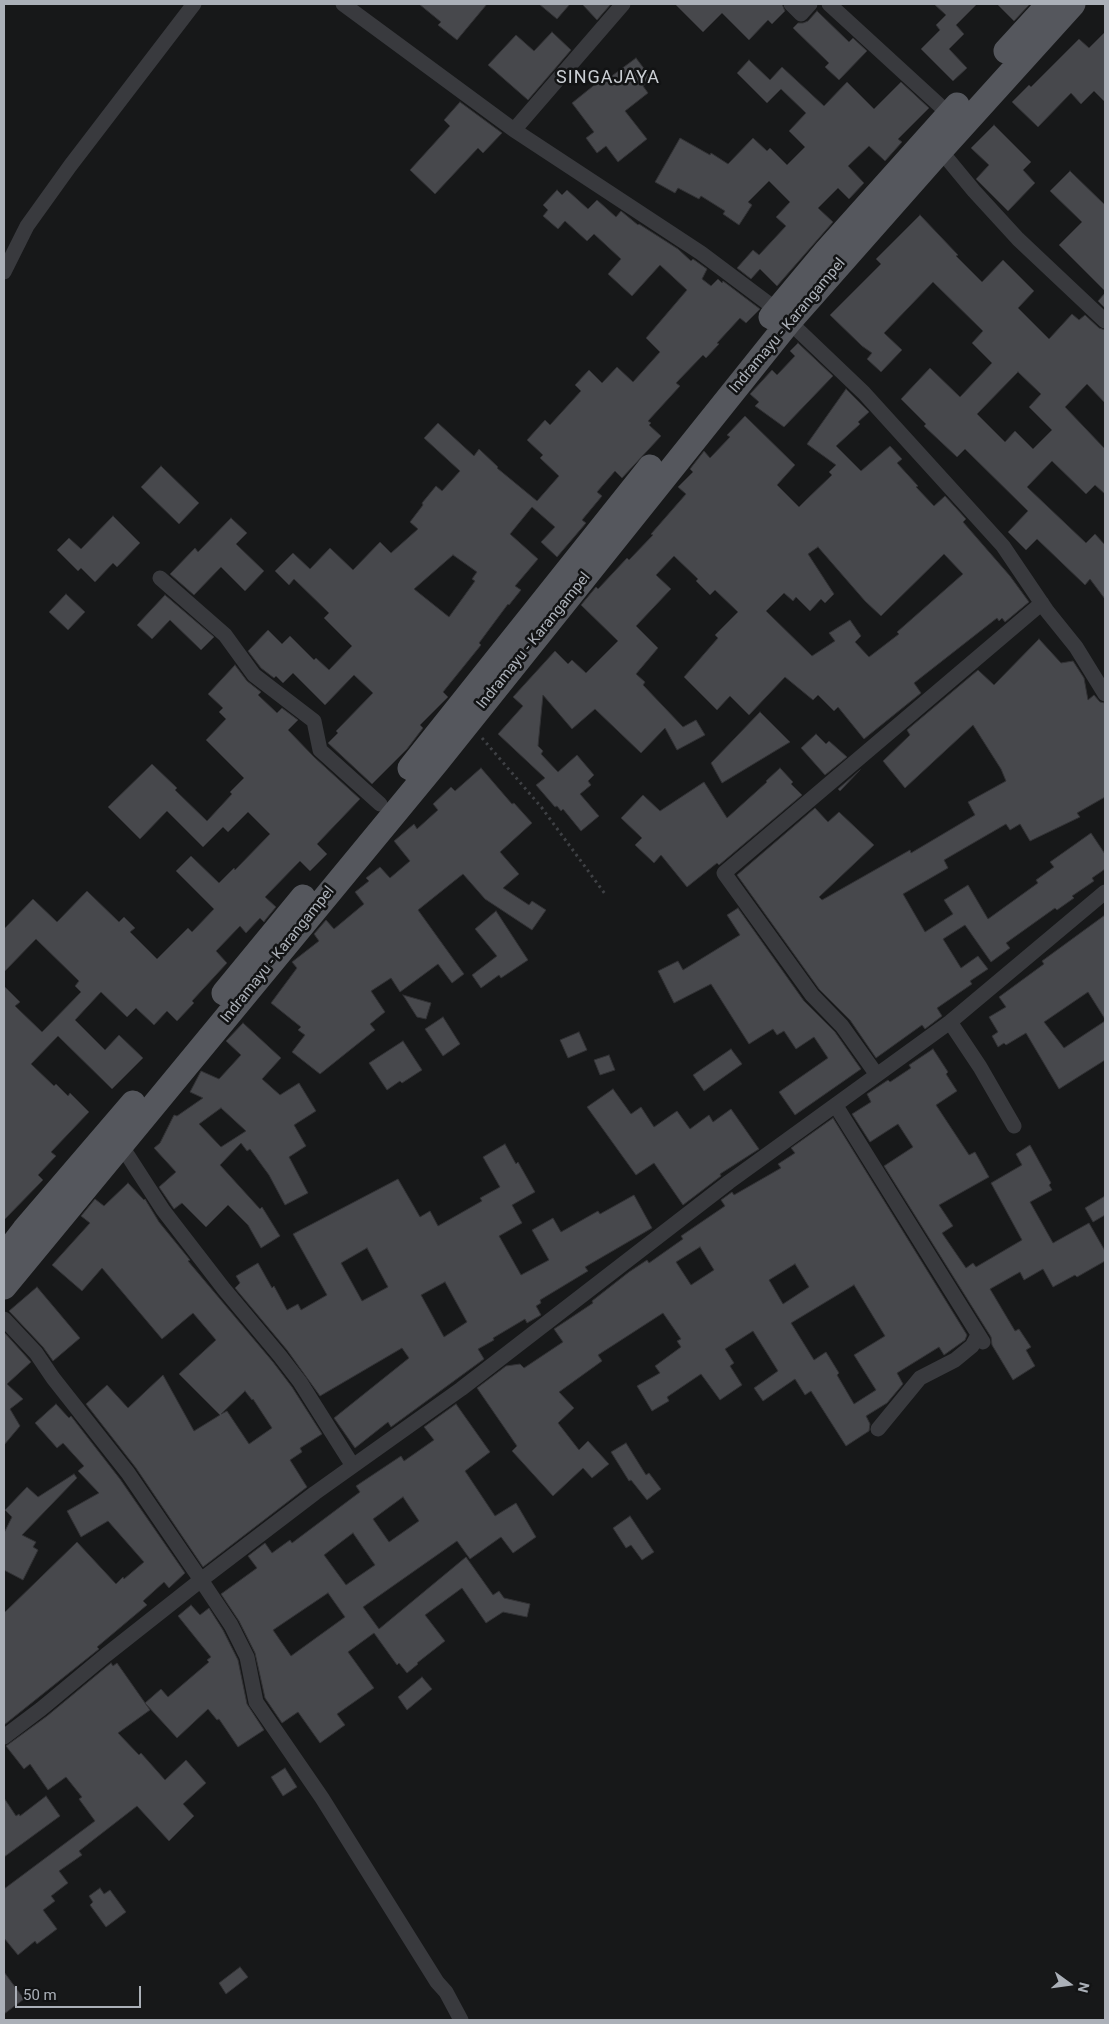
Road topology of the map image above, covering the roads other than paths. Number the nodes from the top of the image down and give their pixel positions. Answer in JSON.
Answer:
{"nodes":[{"id":1,"x":194,"y":4,"type":"edge"},
{"id":2,"x":343,"y":4,"type":"edge"},
{"id":3,"x":624,"y":4,"type":"edge"},
{"id":4,"x":791,"y":4,"type":"edge"},
{"id":5,"x":810,"y":4,"type":"edge"},
{"id":6,"x":829,"y":4,"type":"edge"},
{"id":7,"x":1049,"y":4,"type":"edge"},
{"id":8,"x":1074,"y":4,"type":"edge"},
{"id":9,"x":949,"y":114,"type":"junction"},
{"id":10,"x":514,"y":130,"type":"junction"},
{"id":11,"x":934,"y":143,"type":"junction"},
{"id":12,"x":4,"y":272,"type":"edge"},
{"id":13,"x":783,"y":316,"type":"junction"},
{"id":14,"x":1105,"y":321,"type":"edge"},
{"id":15,"x":160,"y":578,"type":"dead end"},
{"id":16,"x":1042,"y":603,"type":"junction"},
{"id":17,"x":1105,"y":694,"type":"edge"},
{"id":18,"x":389,"y":801,"type":"junction"},
{"id":19,"x":1105,"y":892,"type":"edge"},
{"id":20,"x":237,"y":990,"type":"junction"},
{"id":21,"x":950,"y":1022,"type":"junction"},
{"id":22,"x":877,"y":1075,"type":"junction"},
{"id":23,"x":836,"y":1106,"type":"junction"},
{"id":24,"x":1014,"y":1126,"type":"dead end"},
{"id":25,"x":121,"y":1145,"type":"junction"},
{"id":26,"x":4,"y":1256,"type":"edge"},
{"id":27,"x":4,"y":1287,"type":"edge"},
{"id":28,"x":4,"y":1319,"type":"edge"},
{"id":29,"x":878,"y":1429,"type":"dead end"},
{"id":30,"x":353,"y":1466,"type":"junction"},
{"id":31,"x":201,"y":1580,"type":"junction"},
{"id":32,"x":4,"y":1737,"type":"edge"},
{"id":33,"x":456,"y":2016,"type":"edge"}],
"edges":[{"from":1,"to":12,"type":"street"},
{"from":2,"to":10,"type":"street"},
{"from":3,"to":10,"type":"street"},
{"from":4,"to":5,"type":"street"},
{"from":6,"to":9,"type":"street"},
{"from":7,"to":9,"type":"main road","name":"Indramayu - Karangampel"},
{"from":8,"to":11,"type":"main road","name":"Indramayu - Karangampel"},
{"from":9,"to":11,"type":"main road","name":"Indramayu - Karangampel"},
{"from":10,"to":13,"type":"street"},
{"from":11,"to":13,"type":"main road","name":"Indramayu - Karangampel"},
{"from":11,"to":14,"type":"street"},
{"from":13,"to":16,"type":"street"},
{"from":13,"to":18,"type":"main road","name":"Indramayu - Karangampel"},
{"from":13,"to":18,"type":"main road","name":"Indramayu - Karangampel"},
{"from":15,"to":18,"type":"street"},
{"from":16,"to":17,"type":"street"},
{"from":16,"to":22,"type":"street"},
{"from":18,"to":20,"type":"main road","name":"Indramayu - Karangampel"},
{"from":19,"to":21,"type":"street"},
{"from":20,"to":25,"type":"main road","name":"Indramayu - Karangampel"},
{"from":20,"to":26,"type":"main road","name":"Indramayu - Karangampel"},
{"from":21,"to":22,"type":"street"},
{"from":21,"to":24,"type":"street"},
{"from":22,"to":23,"type":"street"},
{"from":23,"to":29,"type":"street"},
{"from":23,"to":30,"type":"street"},
{"from":25,"to":27,"type":"main road","name":"Indramayu - Karangampel"},
{"from":25,"to":30,"type":"street"},
{"from":28,"to":31,"type":"street"},
{"from":30,"to":31,"type":"street"},
{"from":31,"to":32,"type":"street"},
{"from":31,"to":33,"type":"street"}]}
